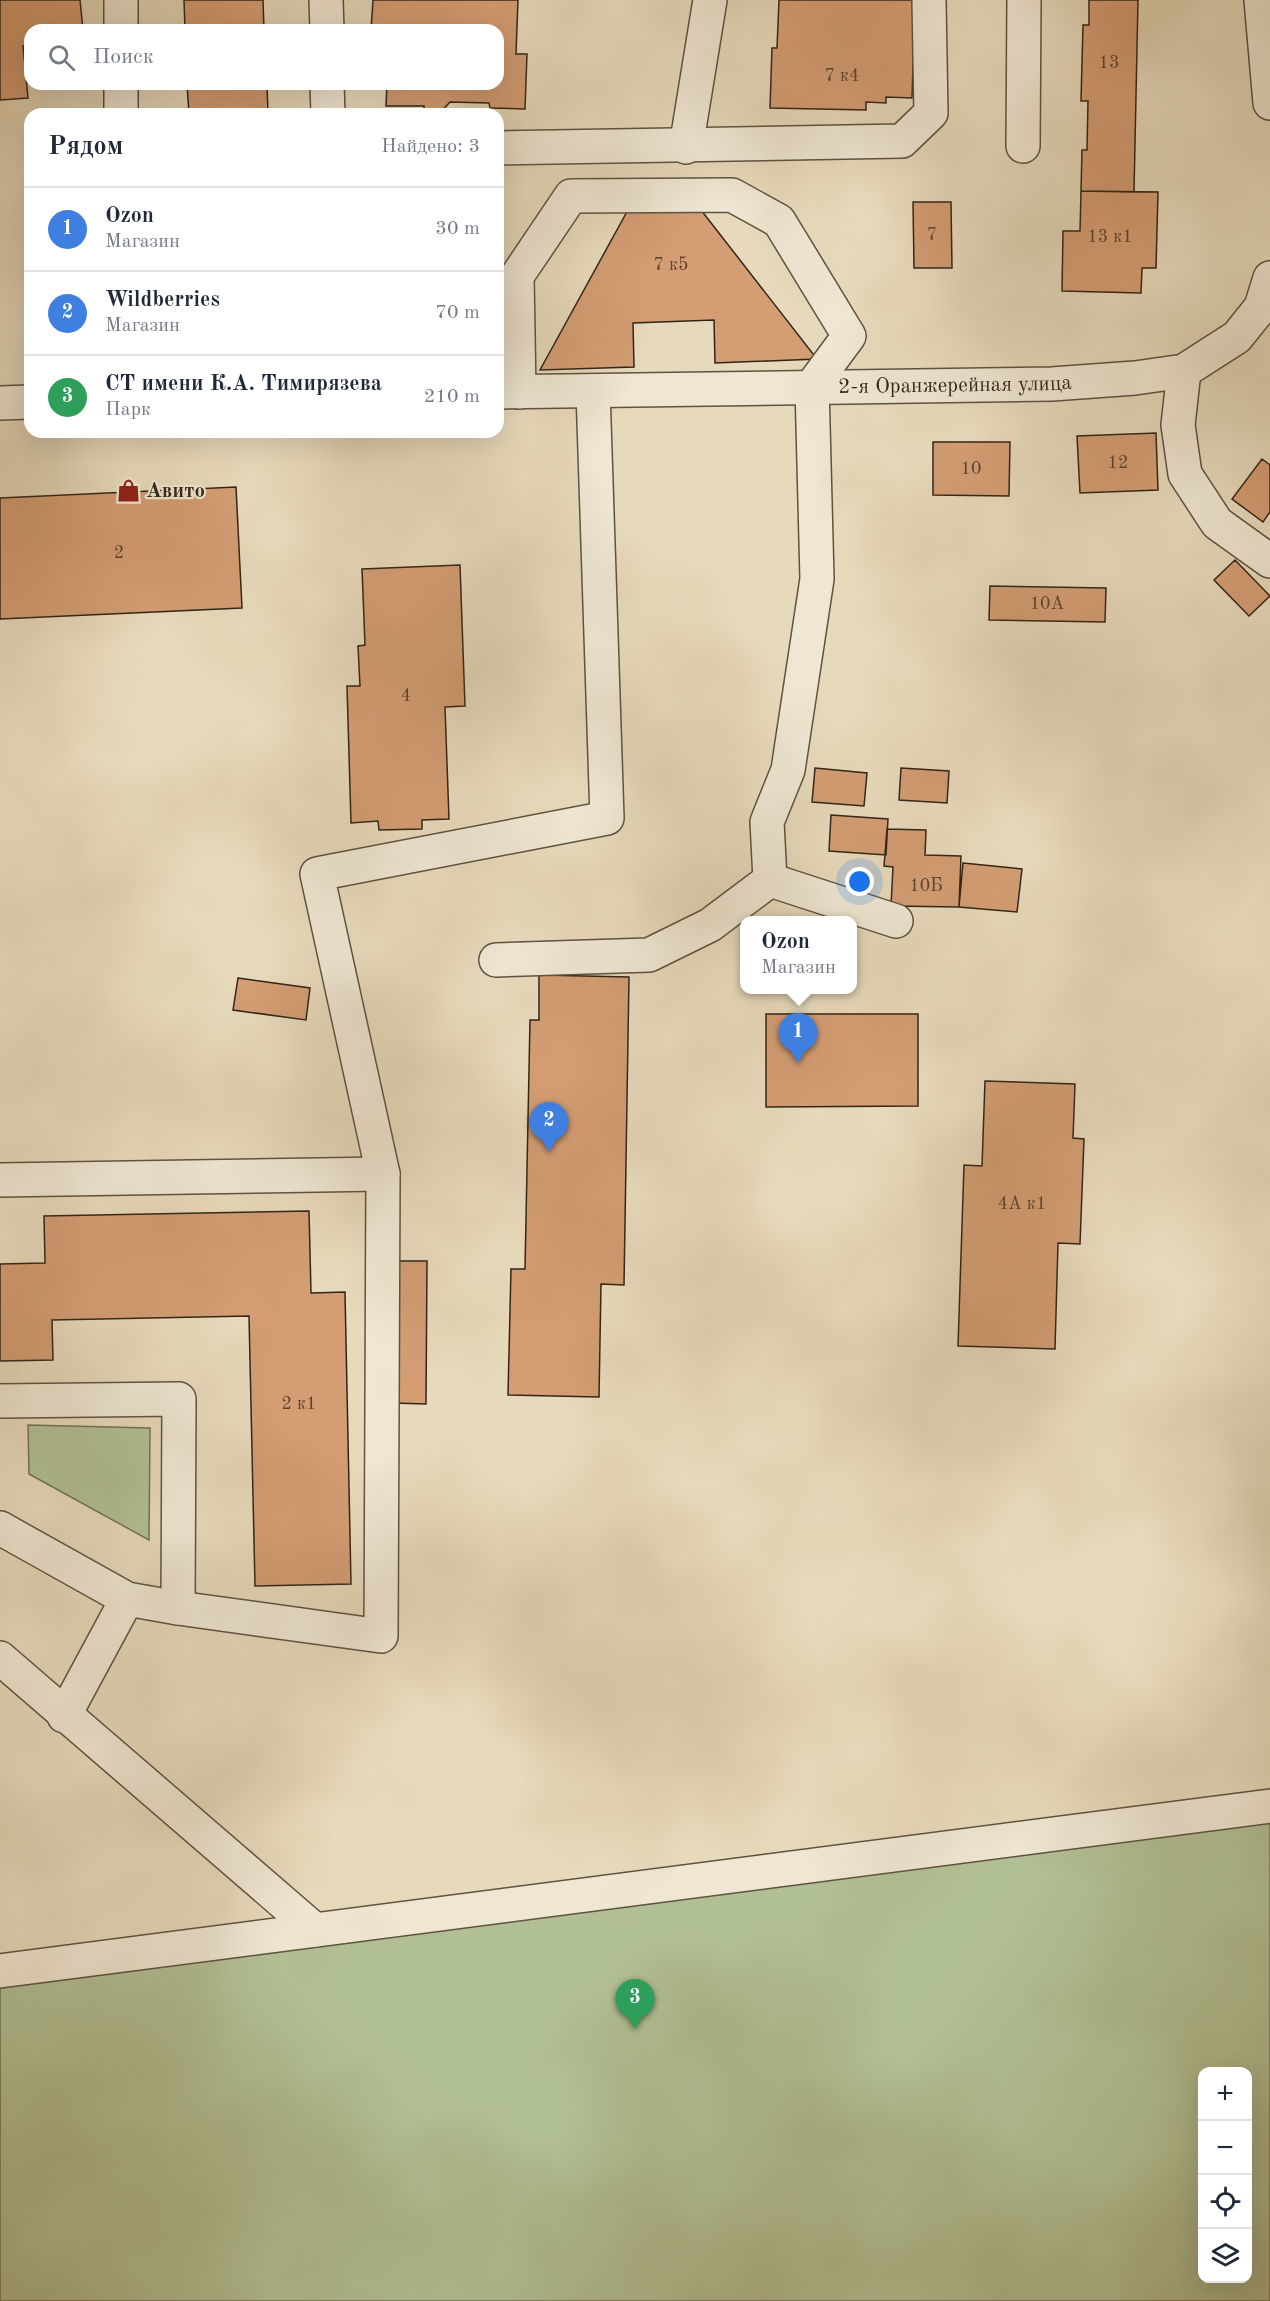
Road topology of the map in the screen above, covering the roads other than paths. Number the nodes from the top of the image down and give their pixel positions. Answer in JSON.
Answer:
{"nodes":[{"id":1,"x":121,"y":0,"type":"edge"},
{"id":2,"x":326,"y":0,"type":"edge"},
{"id":3,"x":710,"y":0,"type":"edge"},
{"id":4,"x":929,"y":0,"type":"edge"},
{"id":5,"x":1024,"y":0,"type":"edge"},
{"id":6,"x":1261,"y":0,"type":"edge"},
{"id":7,"x":121,"y":24,"type":"edge"},
{"id":8,"x":327,"y":24,"type":"edge"},
{"id":9,"x":121,"y":90,"type":"edge"},
{"id":10,"x":327,"y":90,"type":"edge"},
{"id":11,"x":1270,"y":103,"type":"edge"},
{"id":12,"x":122,"y":108,"type":"edge"},
{"id":13,"x":328,"y":108,"type":"edge"},
{"id":14,"x":1023,"y":146,"type":"dead end"},
{"id":15,"x":686,"y":147,"type":"junction"},
{"id":16,"x":504,"y":148,"type":"edge"},
{"id":17,"x":1270,"y":278,"type":"edge"},
{"id":18,"x":1184,"y":371,"type":"junction"},
{"id":19,"x":812,"y":386,"type":"junction"},
{"id":20,"x":593,"y":391,"type":"junction"},
{"id":21,"x":509,"y":392,"type":"edge"},
{"id":22,"x":24,"y":402,"type":"edge"},
{"id":23,"x":0,"y":403,"type":"edge"},
{"id":24,"x":1270,"y":561,"type":"edge"},
{"id":25,"x":770,"y":880,"type":"junction"},
{"id":26,"x":896,"y":921,"type":"dead end"},
{"id":27,"x":496,"y":960,"type":"dead end"},
{"id":28,"x":383,"y":1174,"type":"junction"},
{"id":29,"x":0,"y":1180,"type":"edge"},
{"id":30,"x":0,"y":1401,"type":"edge"},
{"id":31,"x":0,"y":1528,"type":"edge"},
{"id":32,"x":127,"y":1599,"type":"junction"},
{"id":33,"x":178,"y":1608,"type":"junction"},
{"id":34,"x":0,"y":1658,"type":"edge"},
{"id":35,"x":64,"y":1716,"type":"junction"},
{"id":36,"x":1270,"y":1806,"type":"edge"},
{"id":37,"x":315,"y":1930,"type":"junction"},
{"id":38,"x":0,"y":1971,"type":"edge"}],
"edges":[{"from":1,"to":7,"type":"street"},
{"from":2,"to":8,"type":"street"},
{"from":3,"to":15,"type":"street"},
{"from":4,"to":15,"type":"street"},
{"from":5,"to":14,"type":"street"},
{"from":6,"to":11,"type":"street"},
{"from":9,"to":12,"type":"street"},
{"from":10,"to":13,"type":"street"},
{"from":15,"to":16,"type":"street"},
{"from":17,"to":18,"type":"street"},
{"from":18,"to":19,"type":"street","name":"2-я Оранжерейная улица"},
{"from":18,"to":24,"type":"street"},
{"from":19,"to":20,"type":"street","name":"2-я Оранжерейная улица"},
{"from":19,"to":21,"type":"street"},
{"from":19,"to":25,"type":"street"},
{"from":20,"to":21,"type":"street","name":"2-я Оранжерейная улица"},
{"from":20,"to":28,"type":"street"},
{"from":22,"to":23,"type":"street"},
{"from":25,"to":26,"type":"street"},
{"from":25,"to":27,"type":"street"},
{"from":28,"to":29,"type":"street"},
{"from":28,"to":33,"type":"street"},
{"from":30,"to":33,"type":"street"},
{"from":31,"to":32,"type":"street"},
{"from":32,"to":33,"type":"street"},
{"from":32,"to":35,"type":"street"},
{"from":34,"to":35,"type":"street"},
{"from":35,"to":37,"type":"street"},
{"from":36,"to":37,"type":"street"},
{"from":37,"to":38,"type":"street"}]}
